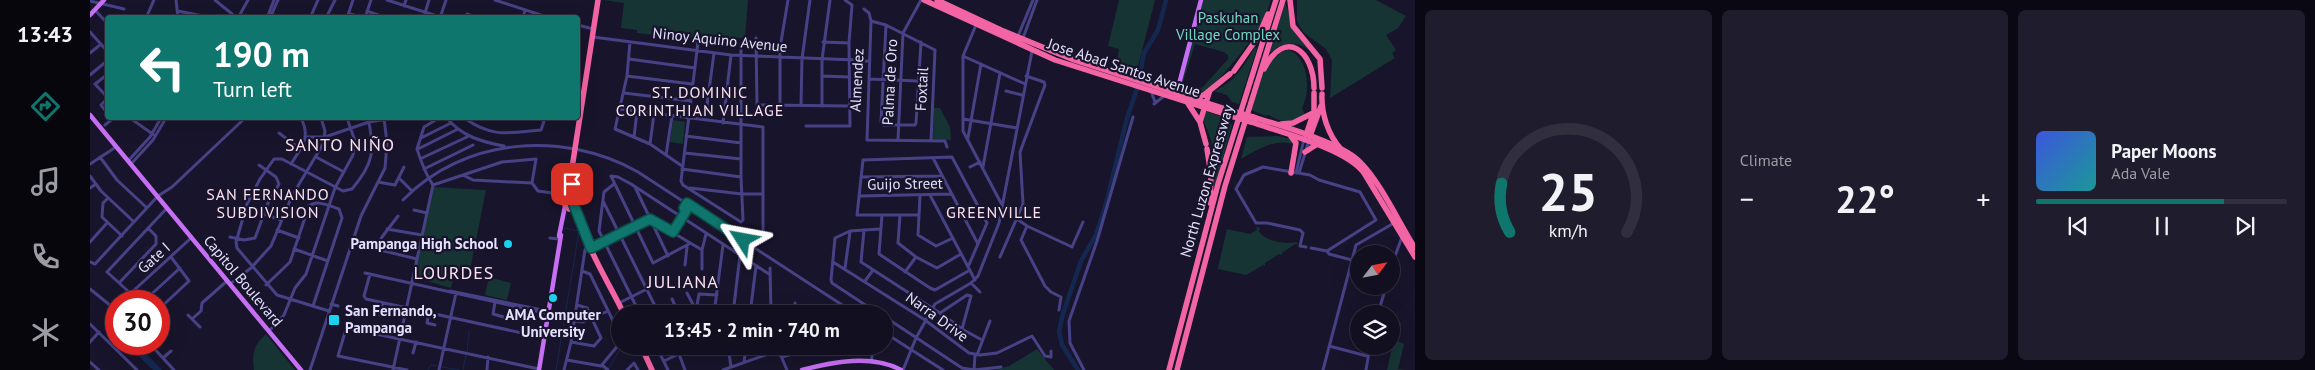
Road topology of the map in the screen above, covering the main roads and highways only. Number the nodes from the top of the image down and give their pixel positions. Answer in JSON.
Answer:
{"nodes":[{"id":1,"x":596,"y":0,"type":"edge"},
{"id":2,"x":923,"y":0,"type":"edge"},
{"id":3,"x":937,"y":0,"type":"edge"},
{"id":4,"x":1201,"y":0,"type":"edge"},
{"id":5,"x":1275,"y":0,"type":"edge"},
{"id":6,"x":1283,"y":0,"type":"edge"},
{"id":7,"x":1290,"y":0,"type":"edge"},
{"id":8,"x":102,"y":2,"type":"edge"},
{"id":9,"x":948,"y":8,"type":"junction"},
{"id":10,"x":90,"y":15,"type":"edge"},
{"id":11,"x":1058,"y":53,"type":"junction"},
{"id":12,"x":1056,"y":60,"type":"junction"},
{"id":13,"x":1066,"y":60,"type":"junction"},
{"id":14,"x":1143,"y":86,"type":"junction"},
{"id":15,"x":1255,"y":89,"type":"junction"},
{"id":16,"x":1204,"y":98,"type":"junction"},
{"id":17,"x":1188,"y":99,"type":"junction"},
{"id":18,"x":1321,"y":106,"type":"junction"},
{"id":19,"x":580,"y":112,"type":"edge"},
{"id":20,"x":1314,"y":113,"type":"junction"},
{"id":21,"x":90,"y":114,"type":"edge"},
{"id":22,"x":579,"y":120,"type":"edge"},
{"id":23,"x":1252,"y":120,"type":"junction"},
{"id":24,"x":1200,"y":122,"type":"junction"},
{"id":25,"x":1267,"y":122,"type":"junction"},
{"id":26,"x":1290,"y":135,"type":"junction"},
{"id":27,"x":1307,"y":138,"type":"junction"},
{"id":28,"x":1316,"y":145,"type":"junction"},
{"id":29,"x":1342,"y":151,"type":"junction"},
{"id":30,"x":1305,"y":152,"type":"road end"},
{"id":31,"x":572,"y":172,"type":"junction"},
{"id":32,"x":1295,"y":173,"type":"road end"},
{"id":33,"x":1371,"y":185,"type":"junction"},
{"id":34,"x":569,"y":204,"type":"junction"},
{"id":35,"x":1394,"y":212,"type":"junction"},
{"id":36,"x":1205,"y":230,"type":"junction"},
{"id":37,"x":1414,"y":252,"type":"edge"},
{"id":38,"x":620,"y":305,"type":"edge"},
{"id":39,"x":645,"y":355,"type":"edge"},
{"id":40,"x":301,"y":370,"type":"edge"},
{"id":41,"x":539,"y":370,"type":"edge"},
{"id":42,"x":652,"y":370,"type":"edge"},
{"id":43,"x":802,"y":370,"type":"edge"},
{"id":44,"x":902,"y":370,"type":"edge"},
{"id":45,"x":1169,"y":370,"type":"edge"},
{"id":46,"x":1177,"y":370,"type":"edge"}],
"edges":[{"from":1,"to":19,"type":"highway"},
{"from":2,"to":9,"type":"highway","name":"Jose Abad Santos Avenue"},
{"from":3,"to":9,"type":"highway","name":"Jose Abad Santos Avenue"},
{"from":4,"to":16,"type":"main road"},
{"from":5,"to":16,"type":"highway"},
{"from":5,"to":36,"type":"highway","name":"North Luzon Expressway"},
{"from":6,"to":15,"type":"highway","name":"North Luzon Expressway"},
{"from":7,"to":18,"type":"highway"},
{"from":8,"to":10,"type":"main road"},
{"from":9,"to":11,"type":"highway","name":"Jose Abad Santos Avenue"},
{"from":9,"to":12,"type":"highway","name":"Jose Abad Santos Avenue"},
{"from":11,"to":12,"type":"highway"},
{"from":11,"to":13,"type":"highway","name":"Jose Abad Santos Avenue"},
{"from":12,"to":13,"type":"highway","name":"Jose Abad Santos Avenue"},
{"from":13,"to":14,"type":"highway","name":"Jose Abad Santos Avenue"},
{"from":14,"to":17,"type":"highway","name":"Jose Abad Santos Avenue"},
{"from":14,"to":17,"type":"highway","name":"Jose Abad Santos Avenue"},
{"from":15,"to":20,"type":"highway"},
{"from":15,"to":46,"type":"highway","name":"North Luzon Expressway"},
{"from":16,"to":17,"type":"highway","name":"Jose Abad Santos Avenue"},
{"from":16,"to":17,"type":"highway"},
{"from":16,"to":23,"type":"highway","name":"Jose Abad Santos Avenue","bridge":true},
{"from":16,"to":24,"type":"highway"},
{"from":17,"to":24,"type":"highway"},
{"from":18,"to":27,"type":"highway"},
{"from":18,"to":29,"type":"highway"},
{"from":20,"to":25,"type":"highway"},
{"from":20,"to":27,"type":"highway"},
{"from":21,"to":40,"type":"main road","name":"Capitol Boulevard"},
{"from":22,"to":31,"type":"highway"},
{"from":23,"to":25,"type":"highway","name":"Jose Abad Santos Avenue"},
{"from":23,"to":26,"type":"highway","name":"Jose Abad Santos Avenue"},
{"from":24,"to":36,"type":"highway"},
{"from":25,"to":27,"type":"highway","name":"Jose Abad Santos Avenue"},
{"from":26,"to":27,"type":"highway","name":"Jose Abad Santos Avenue"},
{"from":26,"to":32,"type":"highway"},
{"from":27,"to":28,"type":"highway","name":"Jose Abad Santos Avenue"},
{"from":27,"to":29,"type":"highway","name":"Jose Abad Santos Avenue"},
{"from":28,"to":30,"type":"highway"},
{"from":28,"to":33,"type":"highway","name":"Jose Abad Santos Avenue"},
{"from":29,"to":35,"type":"highway","name":"Jose Abad Santos Avenue"},
{"from":31,"to":34,"type":"highway"},
{"from":31,"to":34,"type":"highway"},
{"from":33,"to":35,"type":"highway"},
{"from":33,"to":37,"type":"highway","name":"Jose Abad Santos Avenue"},
{"from":34,"to":38,"type":"highway"},
{"from":34,"to":41,"type":"main road"},
{"from":35,"to":37,"type":"highway"},
{"from":36,"to":45,"type":"highway","name":"North Luzon Expressway"},
{"from":39,"to":42,"type":"highway"},
{"from":43,"to":44,"type":"main road"}]}
